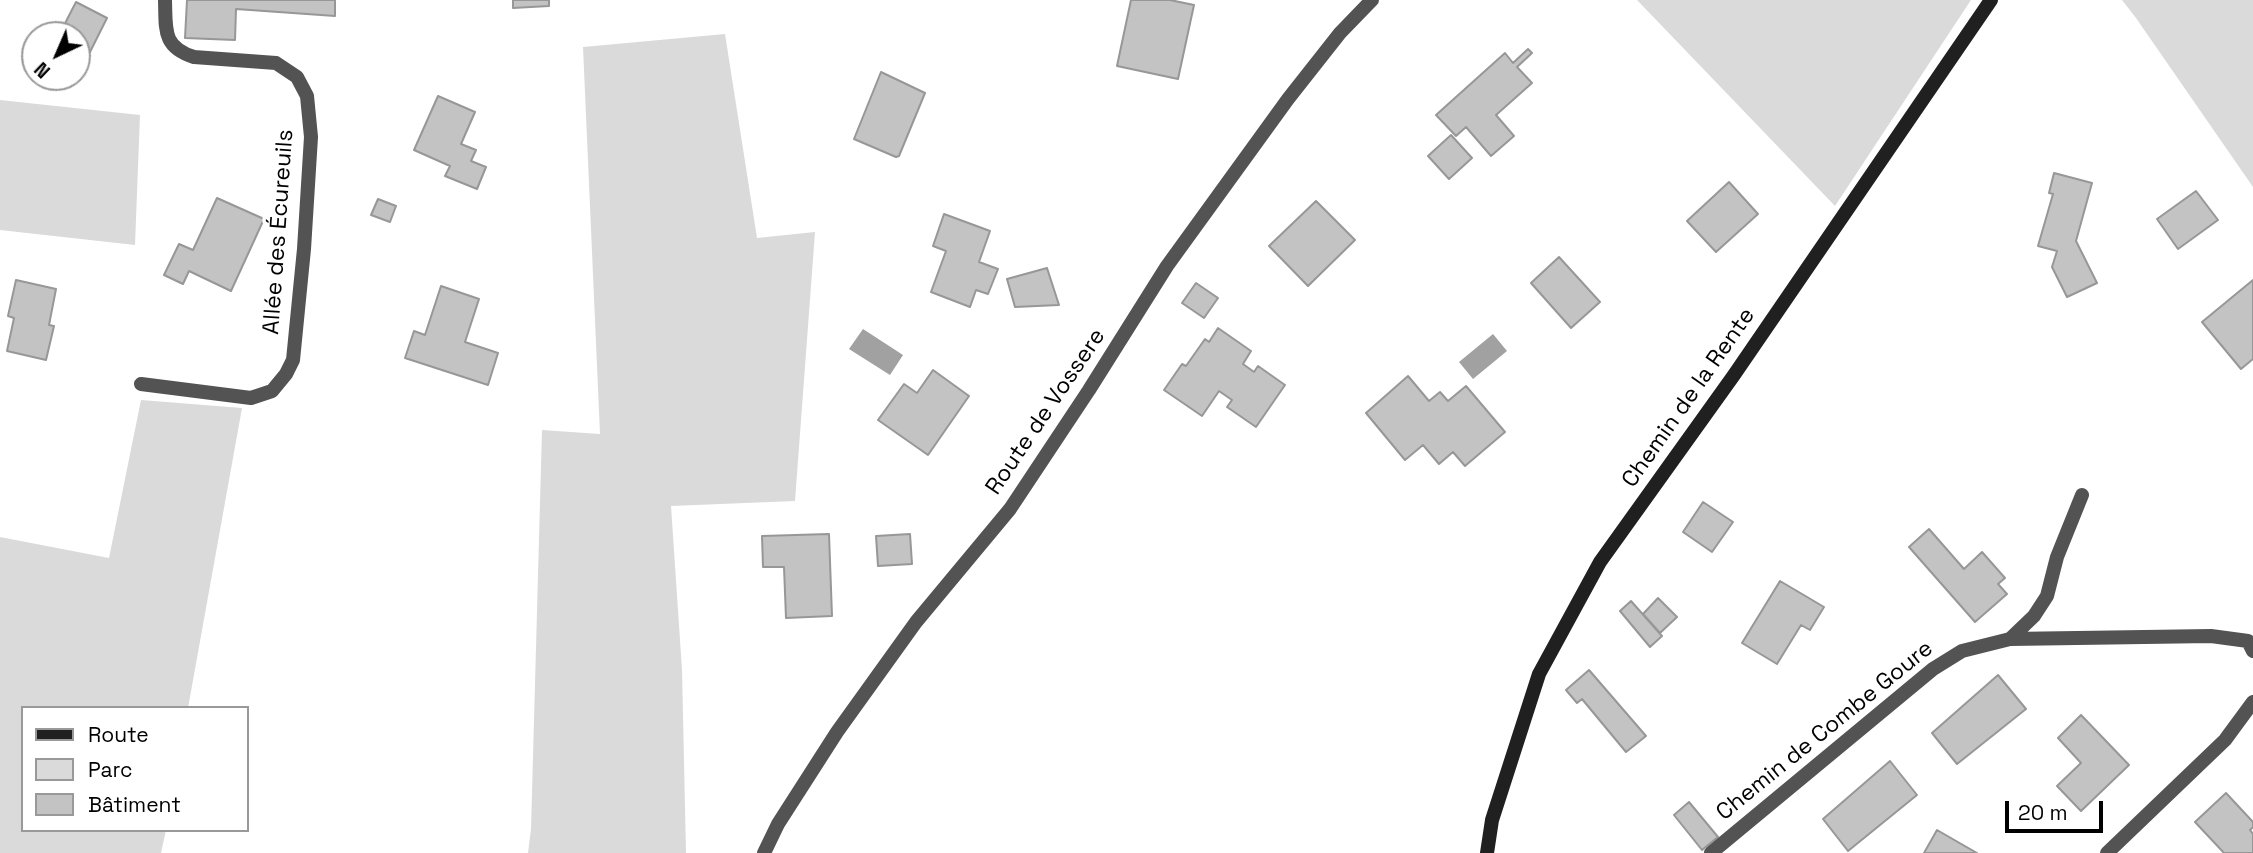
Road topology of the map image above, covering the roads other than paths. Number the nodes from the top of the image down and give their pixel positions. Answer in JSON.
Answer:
{"nodes":[{"id":1,"x":165,"y":0,"type":"edge"},
{"id":2,"x":1372,"y":0,"type":"edge"},
{"id":3,"x":1991,"y":0,"type":"edge"},
{"id":4,"x":141,"y":384,"type":"dead end"},
{"id":5,"x":2082,"y":495,"type":"dead end"},
{"id":6,"x":2010,"y":639,"type":"junction"},
{"id":7,"x":2253,"y":651,"type":"edge"},
{"id":8,"x":2253,"y":702,"type":"edge"},
{"id":9,"x":764,"y":853,"type":"edge"},
{"id":10,"x":1487,"y":853,"type":"edge"},
{"id":11,"x":1711,"y":853,"type":"edge"},
{"id":12,"x":2107,"y":853,"type":"edge"}],
"edges":[{"from":1,"to":4,"type":"street","name":"Allée des Écureuils"},
{"from":2,"to":9,"type":"street","name":"Route de Vossere"},
{"from":3,"to":10,"type":"street","name":"Chemin de la Rente"},
{"from":5,"to":6,"type":"street","name":"Chemin de Combe Goure"},
{"from":6,"to":7,"type":"street","name":"Chemin de Combe Goure"},
{"from":6,"to":11,"type":"street","name":"Chemin de Combe Goure"},
{"from":8,"to":12,"type":"street"}]}
